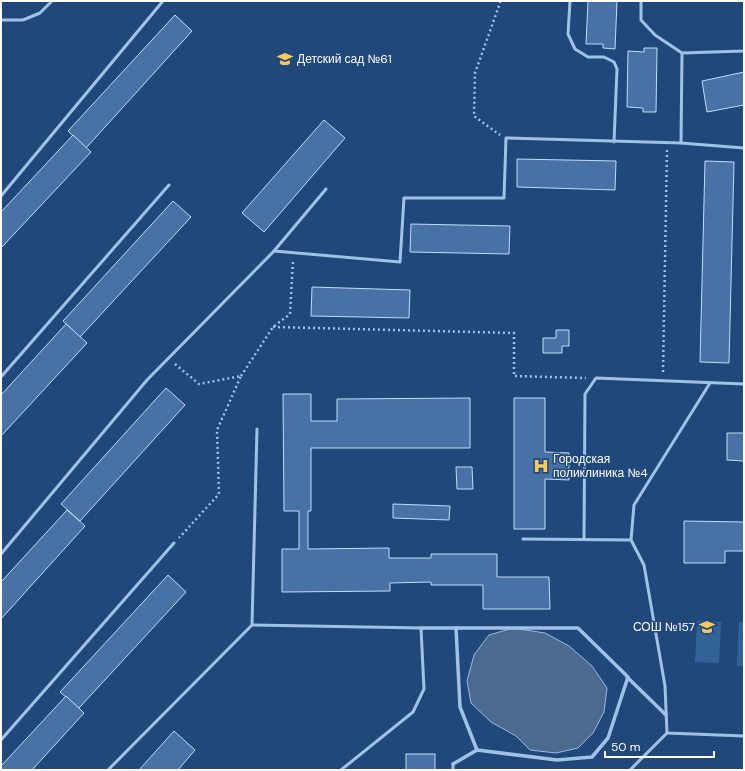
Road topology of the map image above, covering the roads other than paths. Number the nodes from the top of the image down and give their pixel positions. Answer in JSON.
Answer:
{"nodes":[{"id":1,"x":50,"y":1,"type":"edge"},
{"id":2,"x":163,"y":1,"type":"edge"},
{"id":3,"x":570,"y":1,"type":"edge"},
{"id":4,"x":641,"y":1,"type":"edge"},
{"id":5,"x":1,"y":20,"type":"edge"},
{"id":6,"x":744,"y":51,"type":"edge"},
{"id":7,"x":682,"y":53,"type":"junction"},
{"id":8,"x":614,"y":142,"type":"junction"},
{"id":9,"x":681,"y":143,"type":"junction"},
{"id":10,"x":744,"y":148,"type":"edge"},
{"id":11,"x":169,"y":185,"type":"dead end"},
{"id":12,"x":326,"y":189,"type":"dead end"},
{"id":13,"x":1,"y":196,"type":"edge"},
{"id":14,"x":274,"y":251,"type":"junction"},
{"id":15,"x":1,"y":377,"type":"edge"},
{"id":16,"x":710,"y":383,"type":"junction"},
{"id":17,"x":744,"y":384,"type":"edge"},
{"id":18,"x":257,"y":429,"type":"dead end"},
{"id":19,"x":523,"y":539,"type":"dead end"},
{"id":20,"x":584,"y":540,"type":"junction"},
{"id":21,"x":631,"y":540,"type":"junction"},
{"id":22,"x":174,"y":543,"type":"road end"},
{"id":23,"x":1,"y":554,"type":"edge"},
{"id":24,"x":252,"y":625,"type":"junction"},
{"id":25,"x":421,"y":628,"type":"junction"},
{"id":26,"x":456,"y":628,"type":"junction"},
{"id":27,"x":628,"y":677,"type":"junction"},
{"id":28,"x":666,"y":716,"type":"junction"},
{"id":29,"x":667,"y":733,"type":"junction"},
{"id":30,"x":744,"y":736,"type":"edge"},
{"id":31,"x":1,"y":740,"type":"edge"},
{"id":32,"x":477,"y":750,"type":"junction"},
{"id":33,"x":453,"y":764,"type":"joint"},
{"id":34,"x":108,"y":770,"type":"edge"},
{"id":35,"x":341,"y":770,"type":"edge"},
{"id":36,"x":453,"y":770,"type":"edge"},
{"id":37,"x":630,"y":770,"type":"edge"}],
"edges":[{"from":1,"to":5,"type":"lane"},
{"from":2,"to":13,"type":"lane"},
{"from":3,"to":8,"type":"lane"},
{"from":4,"to":7,"type":"lane"},
{"from":6,"to":7,"type":"lane"},
{"from":7,"to":9,"type":"lane"},
{"from":8,"to":9,"type":"lane"},
{"from":8,"to":14,"type":"lane"},
{"from":9,"to":10,"type":"lane"},
{"from":11,"to":15,"type":"lane"},
{"from":12,"to":14,"type":"lane"},
{"from":14,"to":23,"type":"lane"},
{"from":16,"to":17,"type":"lane"},
{"from":16,"to":20,"type":"lane"},
{"from":16,"to":21,"type":"lane"},
{"from":18,"to":24,"type":"lane"},
{"from":19,"to":20,"type":"lane"},
{"from":20,"to":21,"type":"lane"},
{"from":21,"to":28,"type":"lane"},
{"from":22,"to":31,"type":"lane"},
{"from":24,"to":25,"type":"lane"},
{"from":24,"to":34,"type":"lane"},
{"from":25,"to":26,"type":"street"},
{"from":25,"to":35,"type":"lane"},
{"from":26,"to":27,"type":"street"},
{"from":26,"to":32,"type":"street"},
{"from":27,"to":28,"type":"street"},
{"from":27,"to":32,"type":"street"},
{"from":28,"to":29,"type":"lane"},
{"from":29,"to":30,"type":"lane"},
{"from":29,"to":37,"type":"lane"},
{"from":32,"to":33,"type":"street"},
{"from":33,"to":36,"type":"lane"}]}
